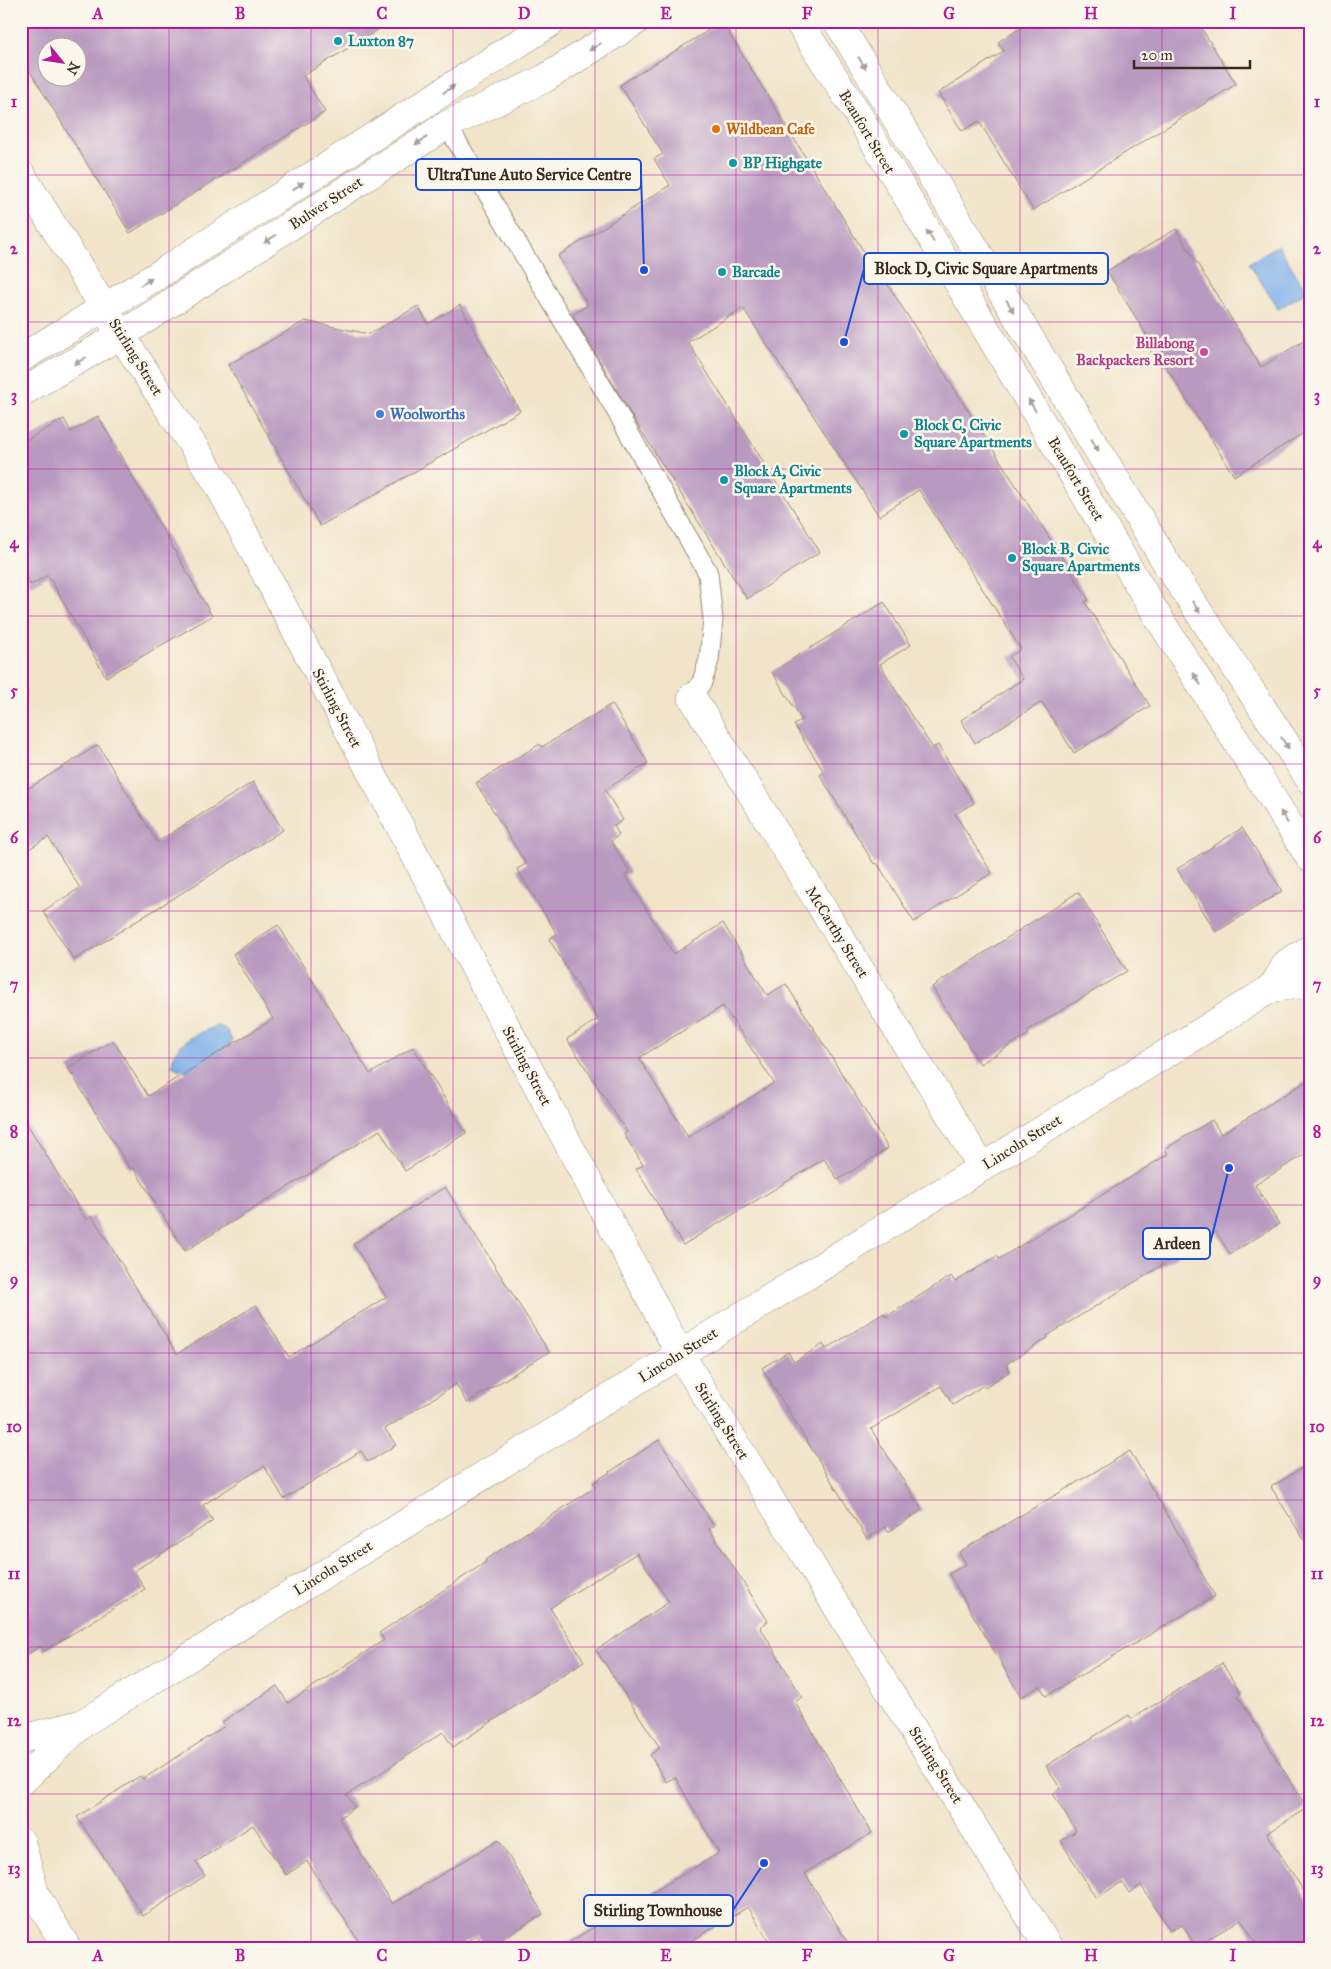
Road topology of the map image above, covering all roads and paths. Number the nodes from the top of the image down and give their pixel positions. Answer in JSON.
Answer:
{"nodes":[{"id":1,"x":553,"y":21,"type":"edge"},
{"id":2,"x":636,"y":21,"type":"edge"},
{"id":3,"x":798,"y":21,"type":"edge"},
{"id":4,"x":837,"y":21,"type":"edge"},
{"id":5,"x":447,"y":125,"type":"junction"},
{"id":6,"x":21,"y":174,"type":"edge"},
{"id":7,"x":104,"y":308,"type":"junction"},
{"id":8,"x":121,"y":335,"type":"junction"},
{"id":9,"x":21,"y":358,"type":"edge"},
{"id":10,"x":21,"y":393,"type":"edge"},
{"id":11,"x":692,"y":697,"type":"joint"},
{"id":12,"x":1310,"y":780,"type":"edge"},
{"id":13,"x":1310,"y":858,"type":"edge"},
{"id":14,"x":1310,"y":949,"type":"edge"},
{"id":15,"x":1310,"y":979,"type":"edge"},
{"id":16,"x":1272,"y":988,"type":"junction"},
{"id":17,"x":982,"y":1167,"type":"junction"},
{"id":18,"x":680,"y":1354,"type":"junction"},
{"id":19,"x":84,"y":1723,"type":"junction"},
{"id":20,"x":21,"y":1740,"type":"edge"},
{"id":21,"x":21,"y":1782,"type":"edge"},
{"id":22,"x":21,"y":1842,"type":"edge"},
{"id":23,"x":28,"y":1888,"type":"edge"},
{"id":24,"x":67,"y":1948,"type":"edge"},
{"id":25,"x":1049,"y":1948,"type":"edge"}],
"edges":[{"from":7,"to":1,"type":"street","name":"Bulwer Street","one_way":true},
{"from":2,"to":5,"type":"street","name":"Bulwer Street","one_way":true},
{"from":13,"to":3,"type":"street","name":"Beaufort Street","one_way":true},
{"from":4,"to":12,"type":"street","name":"Beaufort Street","one_way":true},
{"from":5,"to":8,"type":"street","name":"Bulwer Street","one_way":true},
{"from":5,"to":11,"type":"lane"},
{"from":6,"to":7,"type":"street","name":"Stirling Street"},
{"from":7,"to":8,"type":"street","name":"Stirling Street"},
{"from":7,"to":9,"type":"street","name":"Bulwer Street"},
{"from":8,"to":10,"type":"street","name":"Bulwer Street","one_way":true},
{"from":8,"to":18,"type":"street","name":"Stirling Street"},
{"from":11,"to":17,"type":"street","name":"McCarthy Street"},
{"from":14,"to":16,"type":"street","name":"Lincoln Street"},
{"from":15,"to":16,"type":"street","name":"Lincoln Street"},
{"from":16,"to":17,"type":"street","name":"Lincoln Street"},
{"from":17,"to":18,"type":"street","name":"Lincoln Street"},
{"from":18,"to":19,"type":"street","name":"Lincoln Street"},
{"from":18,"to":25,"type":"street","name":"Stirling Street"},
{"from":19,"to":20,"type":"street","name":"Lincoln Street"},
{"from":19,"to":21,"type":"street","name":"Lincoln Street"},
{"from":22,"to":23,"type":"street"},
{"from":23,"to":24,"type":"street"}]}
